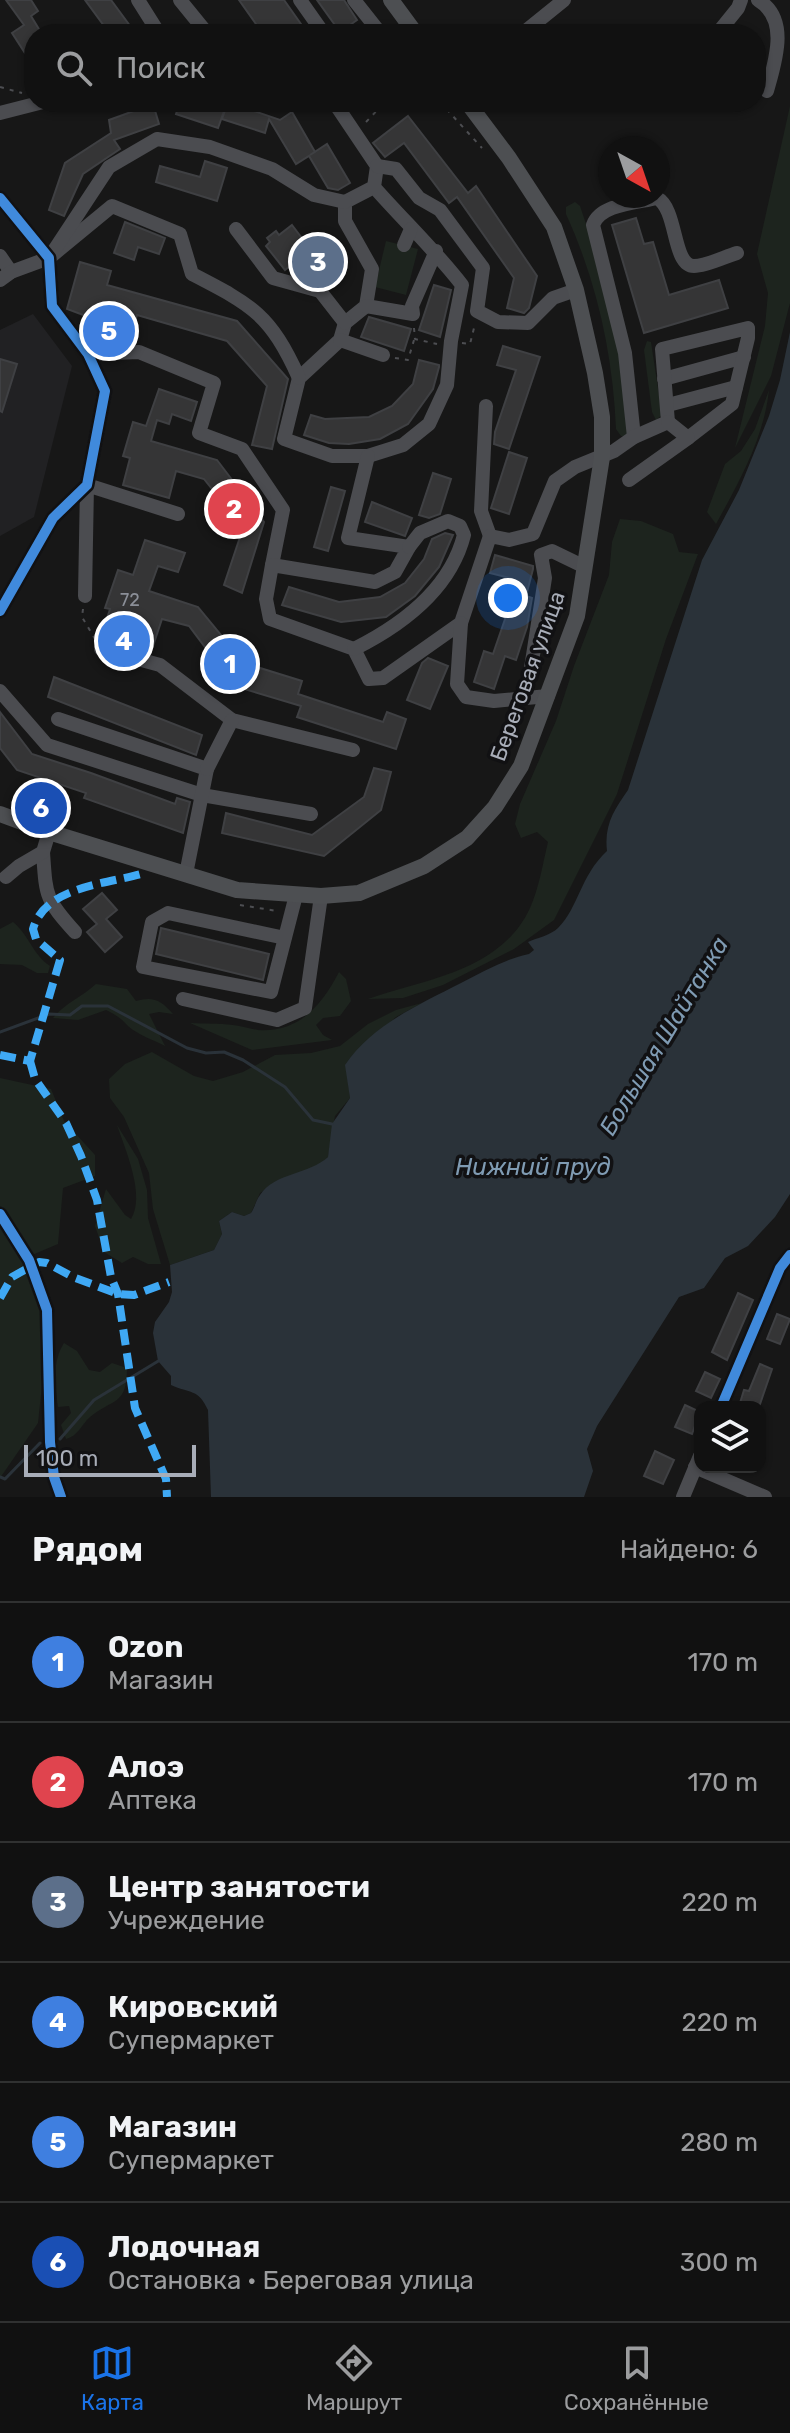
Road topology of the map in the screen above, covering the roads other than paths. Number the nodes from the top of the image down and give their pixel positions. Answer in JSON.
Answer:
{"nodes":[{"id":1,"x":138,"y":0,"type":"edge"},
{"id":2,"x":180,"y":0,"type":"edge"},
{"id":3,"x":300,"y":0,"type":"edge"},
{"id":4,"x":354,"y":0,"type":"edge"},
{"id":5,"x":391,"y":0,"type":"edge"},
{"id":6,"x":564,"y":0,"type":"edge"},
{"id":7,"x":741,"y":0,"type":"edge"},
{"id":8,"x":758,"y":0,"type":"edge"},
{"id":9,"x":153,"y":24,"type":"edge"},
{"id":10,"x":200,"y":24,"type":"edge"},
{"id":11,"x":317,"y":24,"type":"edge"},
{"id":12,"x":373,"y":24,"type":"edge"},
{"id":13,"x":409,"y":24,"type":"edge"},
{"id":14,"x":534,"y":24,"type":"edge"},
{"id":15,"x":725,"y":24,"type":"edge"},
{"id":16,"x":767,"y":91,"type":"dead end"},
{"id":17,"x":24,"y":107,"type":"edge"},
{"id":18,"x":341,"y":112,"type":"edge"},
{"id":19,"x":474,"y":112,"type":"edge"},
{"id":20,"x":0,"y":113,"type":"edge"},
{"id":21,"x":377,"y":166,"type":"junction"},
{"id":22,"x":374,"y":187,"type":"junction"},
{"id":23,"x":0,"y":198,"type":"edge"},
{"id":24,"x":345,"y":202,"type":"junction"},
{"id":25,"x":236,"y":229,"type":"dead end"},
{"id":26,"x":411,"y":229,"type":"junction"},
{"id":27,"x":404,"y":245,"type":"dead end"},
{"id":28,"x":436,"y":251,"type":"junction"},
{"id":29,"x":737,"y":253,"type":"dead end"},
{"id":30,"x":0,"y":256,"type":"edge"},
{"id":31,"x":49,"y":258,"type":"junction"},
{"id":32,"x":6,"y":276,"type":"edge"},
{"id":33,"x":576,"y":290,"type":"junction"},
{"id":34,"x":366,"y":306,"type":"junction"},
{"id":35,"x":345,"y":323,"type":"junction"},
{"id":36,"x":340,"y":340,"type":"junction"},
{"id":37,"x":88,"y":354,"type":"junction"},
{"id":38,"x":383,"y":355,"type":"road end"},
{"id":39,"x":744,"y":357,"type":"junction"},
{"id":40,"x":299,"y":378,"type":"junction"},
{"id":41,"x":664,"y":379,"type":"junction"},
{"id":42,"x":736,"y":387,"type":"junction"},
{"id":43,"x":668,"y":405,"type":"junction"},
{"id":44,"x":486,"y":406,"type":"dead end"},
{"id":45,"x":668,"y":422,"type":"junction"},
{"id":46,"x":634,"y":437,"type":"junction"},
{"id":47,"x":688,"y":438,"type":"junction"},
{"id":48,"x":368,"y":456,"type":"junction"},
{"id":49,"x":602,"y":457,"type":"junction"},
{"id":50,"x":629,"y":480,"type":"dead end"},
{"id":51,"x":87,"y":485,"type":"junction"},
{"id":52,"x":178,"y":514,"type":"dead end"},
{"id":53,"x":490,"y":536,"type":"junction"},
{"id":54,"x":409,"y":547,"type":"junction"},
{"id":55,"x":272,"y":565,"type":"junction"},
{"id":56,"x":585,"y":567,"type":"junction"},
{"id":57,"x":85,"y":596,"type":"road end"},
{"id":58,"x":0,"y":611,"type":"edge"},
{"id":59,"x":461,"y":623,"type":"junction"},
{"id":60,"x":101,"y":649,"type":"road end"},
{"id":61,"x":354,"y":649,"type":"junction"},
{"id":62,"x":531,"y":668,"type":"dead end"},
{"id":63,"x":0,"y":691,"type":"edge"},
{"id":64,"x":548,"y":696,"type":"junction"},
{"id":65,"x":58,"y":719,"type":"dead end"},
{"id":66,"x":232,"y":720,"type":"junction"},
{"id":67,"x":353,"y":750,"type":"dead end"},
{"id":68,"x":207,"y":769,"type":"junction"},
{"id":69,"x":202,"y":795,"type":"junction"},
{"id":70,"x":0,"y":814,"type":"edge"},
{"id":71,"x":311,"y":814,"type":"dead end"},
{"id":72,"x":49,"y":832,"type":"junction"},
{"id":73,"x":43,"y":852,"type":"junction"},
{"id":74,"x":186,"y":874,"type":"junction"},
{"id":75,"x":6,"y":877,"type":"dead end"},
{"id":76,"x":296,"y":895,"type":"junction"},
{"id":77,"x":321,"y":896,"type":"junction"},
{"id":78,"x":75,"y":932,"type":"dead end"},
{"id":79,"x":285,"y":938,"type":"junction"},
{"id":80,"x":183,"y":999,"type":"dead end"},
{"id":81,"x":0,"y":1214,"type":"edge"},
{"id":82,"x":790,"y":1255,"type":"edge"},
{"id":83,"x":724,"y":1401,"type":"edge"},
{"id":84,"x":694,"y":1471,"type":"edge"},
{"id":85,"x":719,"y":1473,"type":"edge"},
{"id":86,"x":61,"y":1497,"type":"edge"},
{"id":87,"x":683,"y":1497,"type":"edge"},
{"id":88,"x":765,"y":1497,"type":"edge"}],
"edges":[{"from":1,"to":9,"type":"street"},
{"from":2,"to":10,"type":"street"},
{"from":3,"to":11,"type":"street"},
{"from":4,"to":12,"type":"street"},
{"from":5,"to":13,"type":"main road"},
{"from":6,"to":14,"type":"street"},
{"from":7,"to":15,"type":"street"},
{"from":8,"to":16,"type":"street"},
{"from":17,"to":20,"type":"street"},
{"from":18,"to":21,"type":"street"},
{"from":19,"to":33,"type":"main road","name":"Береговая улица"},
{"from":21,"to":22,"type":"street"},
{"from":21,"to":33,"type":"street"},
{"from":22,"to":24,"type":"street"},
{"from":22,"to":26,"type":"street"},
{"from":23,"to":31,"type":"street"},
{"from":24,"to":31,"type":"street"},
{"from":24,"to":34,"type":"street"},
{"from":25,"to":35,"type":"street"},
{"from":26,"to":27,"type":"street"},
{"from":26,"to":28,"type":"street"},
{"from":28,"to":34,"type":"street"},
{"from":28,"to":48,"type":"street"},
{"from":29,"to":46,"type":"street"},
{"from":30,"to":32,"type":"street"},
{"from":31,"to":32,"type":"street"},
{"from":31,"to":37,"type":"street"},
{"from":31,"to":40,"type":"street"},
{"from":33,"to":49,"type":"main road","name":"Береговая улица"},
{"from":34,"to":35,"type":"street"},
{"from":35,"to":36,"type":"street"},
{"from":36,"to":38,"type":"street"},
{"from":36,"to":40,"type":"street"},
{"from":37,"to":51,"type":"street"},
{"from":37,"to":55,"type":"street"},
{"from":39,"to":41,"type":"street"},
{"from":39,"to":41,"type":"street"},
{"from":39,"to":42,"type":"street"},
{"from":40,"to":48,"type":"street"},
{"from":41,"to":43,"type":"street"},
{"from":42,"to":43,"type":"street"},
{"from":42,"to":47,"type":"street"},
{"from":43,"to":45,"type":"street"},
{"from":44,"to":53,"type":"street"},
{"from":45,"to":46,"type":"street"},
{"from":45,"to":47,"type":"street"},
{"from":46,"to":49,"type":"street"},
{"from":47,"to":50,"type":"street"},
{"from":48,"to":54,"type":"street"},
{"from":49,"to":53,"type":"street"},
{"from":49,"to":56,"type":"main road","name":"Береговая улица"},
{"from":51,"to":52,"type":"street"},
{"from":51,"to":57,"type":"street"},
{"from":51,"to":58,"type":"street"},
{"from":53,"to":59,"type":"street"},
{"from":54,"to":55,"type":"street"},
{"from":54,"to":61,"type":"street"},
{"from":55,"to":61,"type":"street"},
{"from":56,"to":62,"type":"street"},
{"from":56,"to":64,"type":"main road","name":"Береговая улица"},
{"from":59,"to":61,"type":"street"},
{"from":59,"to":64,"type":"street"},
{"from":60,"to":66,"type":"street"},
{"from":63,"to":69,"type":"street"},
{"from":64,"to":77,"type":"main road","name":"Береговая улица"},
{"from":65,"to":68,"type":"street"},
{"from":66,"to":67,"type":"street"},
{"from":66,"to":68,"type":"street"},
{"from":68,"to":69,"type":"street"},
{"from":69,"to":71,"type":"street"},
{"from":69,"to":74,"type":"street"},
{"from":70,"to":72,"type":"main road","name":"Береговая улица"},
{"from":72,"to":73,"type":"street"},
{"from":72,"to":74,"type":"main road","name":"Береговая улица"},
{"from":73,"to":75,"type":"street"},
{"from":73,"to":78,"type":"street"},
{"from":74,"to":76,"type":"main road","name":"Береговая улица"},
{"from":76,"to":77,"type":"main road","name":"Береговая улица"},
{"from":76,"to":79,"type":"street"},
{"from":77,"to":80,"type":"street"},
{"from":79,"to":79,"type":"street"},
{"from":81,"to":86,"type":"street"},
{"from":82,"to":83,"type":"street"},
{"from":84,"to":87,"type":"street"},
{"from":85,"to":88,"type":"street"}]}
